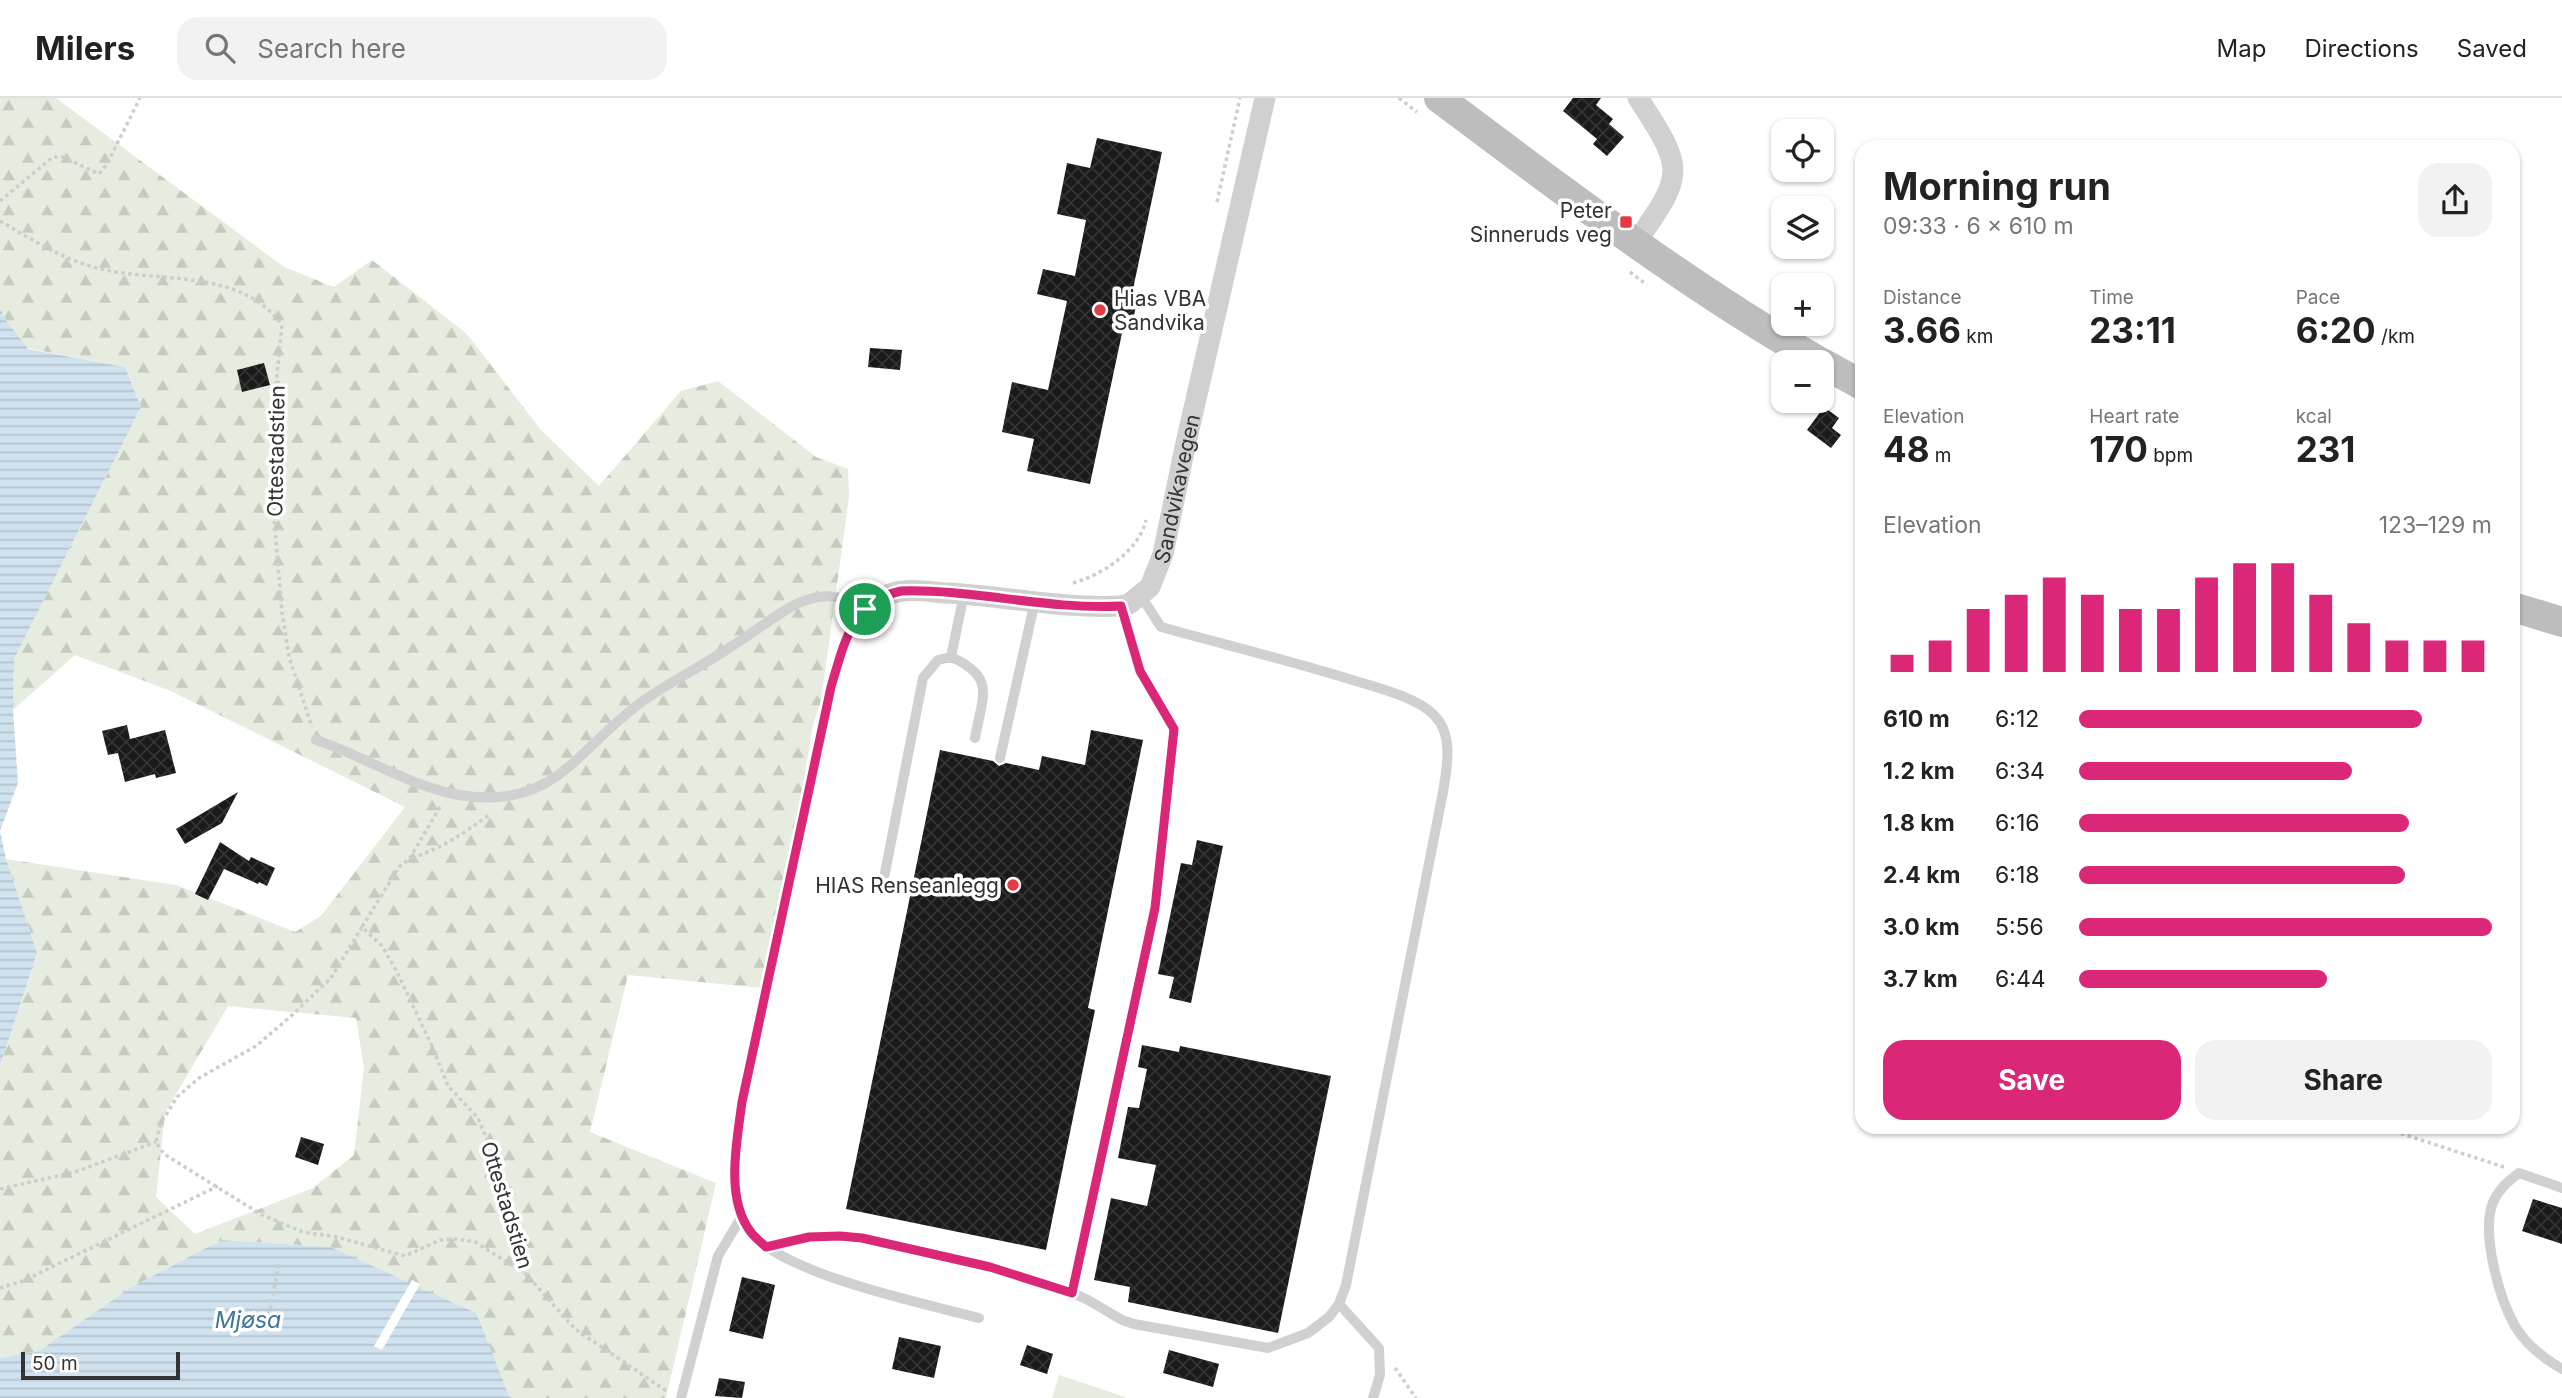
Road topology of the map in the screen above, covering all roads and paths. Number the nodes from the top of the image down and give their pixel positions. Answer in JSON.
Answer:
{"nodes":[{"id":1,"x":140,"y":98,"type":"edge"},
{"id":2,"x":1240,"y":98,"type":"edge"},
{"id":3,"x":1265,"y":98,"type":"edge"},
{"id":4,"x":1439,"y":98,"type":"edge"},
{"id":5,"x":1638,"y":98,"type":"edge"},
{"id":6,"x":0,"y":201,"type":"edge"},
{"id":7,"x":1217,"y":205,"type":"dead end"},
{"id":8,"x":0,"y":221,"type":"edge"},
{"id":9,"x":1635,"y":244,"type":"junction"},
{"id":10,"x":1799,"y":350,"type":"edge"},
{"id":11,"x":1834,"y":370,"type":"edge"},
{"id":12,"x":1855,"y":381,"type":"edge"},
{"id":13,"x":1148,"y":512,"type":"dead end"},
{"id":14,"x":1069,"y":584,"type":"dead end"},
{"id":15,"x":964,"y":594,"type":"junction"},
{"id":16,"x":1141,"y":596,"type":"junction"},
{"id":17,"x":1035,"y":601,"type":"junction"},
{"id":18,"x":1121,"y":606,"type":"junction"},
{"id":19,"x":865,"y":609,"type":"junction"},
{"id":20,"x":2520,"y":609,"type":"edge"},
{"id":21,"x":2562,"y":622,"type":"edge"},
{"id":22,"x":951,"y":657,"type":"junction"},
{"id":23,"x":975,"y":738,"type":"dead end"},
{"id":24,"x":316,"y":740,"type":"joint"},
{"id":25,"x":1000,"y":758,"type":"dead end"},
{"id":26,"x":445,"y":792,"type":"junction"},
{"id":27,"x":514,"y":796,"type":"junction"},
{"id":28,"x":410,"y":858,"type":"junction"},
{"id":29,"x":883,"y":883,"type":"dead end"},
{"id":30,"x":362,"y":927,"type":"junction"},
{"id":31,"x":2402,"y":1134,"type":"edge"},
{"id":32,"x":156,"y":1142,"type":"junction"},
{"id":33,"x":2519,"y":1172,"type":"junction"},
{"id":34,"x":218,"y":1186,"type":"junction"},
{"id":35,"x":2562,"y":1188,"type":"edge"},
{"id":36,"x":0,"y":1189,"type":"edge"},
{"id":37,"x":742,"y":1216,"type":"junction"},
{"id":38,"x":766,"y":1247,"type":"junction"},
{"id":39,"x":279,"y":1262,"type":"dead end"},
{"id":40,"x":525,"y":1273,"type":"junction"},
{"id":41,"x":0,"y":1288,"type":"edge"},
{"id":42,"x":1072,"y":1293,"type":"junction"},
{"id":43,"x":1339,"y":1304,"type":"junction"},
{"id":44,"x":269,"y":1316,"type":"dead end"},
{"id":45,"x":979,"y":1318,"type":"dead end"},
{"id":46,"x":1379,"y":1348,"type":"junction"},
{"id":47,"x":2562,"y":1369,"type":"edge"},
{"id":48,"x":669,"y":1392,"type":"dead end"},
{"id":49,"x":681,"y":1398,"type":"edge"},
{"id":50,"x":1373,"y":1398,"type":"edge"},
{"id":51,"x":1416,"y":1398,"type":"edge"}],
"edges":[{"from":1,"to":6,"type":"path"},
{"from":2,"to":7,"type":"path"},
{"from":3,"to":16,"type":"street","name":"Sandvikavegen"},
{"from":4,"to":9,"type":"main road"},
{"from":5,"to":9,"type":"street"},
{"from":8,"to":24,"type":"path","name":"Ottestadstien"},
{"from":9,"to":10,"type":"main road"},
{"from":11,"to":12,"type":"main road"},
{"from":13,"to":14,"type":"path"},
{"from":15,"to":17,"type":"street"},
{"from":15,"to":19,"type":"street"},
{"from":15,"to":22,"type":"lane"},
{"from":16,"to":18,"type":"street"},
{"from":16,"to":43,"type":"lane"},
{"from":17,"to":18,"type":"street"},
{"from":17,"to":25,"type":"lane"},
{"from":18,"to":42,"type":"lane"},
{"from":19,"to":27,"type":"lane"},
{"from":19,"to":37,"type":"lane"},
{"from":20,"to":21,"type":"main road"},
{"from":22,"to":23,"type":"lane"},
{"from":22,"to":29,"type":"lane"},
{"from":24,"to":26,"type":"lane"},
{"from":26,"to":27,"type":"lane"},
{"from":26,"to":28,"type":"path"},
{"from":27,"to":28,"type":"path"},
{"from":28,"to":30,"type":"path"},
{"from":30,"to":32,"type":"path"},
{"from":30,"to":40,"type":"path","name":"Ottestadstien"},
{"from":31,"to":33,"type":"path"},
{"from":32,"to":34,"type":"path"},
{"from":32,"to":36,"type":"path"},
{"from":33,"to":35,"type":"lane"},
{"from":33,"to":47,"type":"lane"},
{"from":34,"to":40,"type":"path"},
{"from":34,"to":41,"type":"path"},
{"from":37,"to":38,"type":"lane"},
{"from":37,"to":49,"type":"lane"},
{"from":38,"to":42,"type":"lane"},
{"from":38,"to":45,"type":"lane"},
{"from":39,"to":44,"type":"path"},
{"from":40,"to":48,"type":"path","name":"Ottestadstien"},
{"from":42,"to":43,"type":"lane"},
{"from":43,"to":46,"type":"lane"},
{"from":46,"to":50,"type":"lane"},
{"from":46,"to":51,"type":"path"}]}
